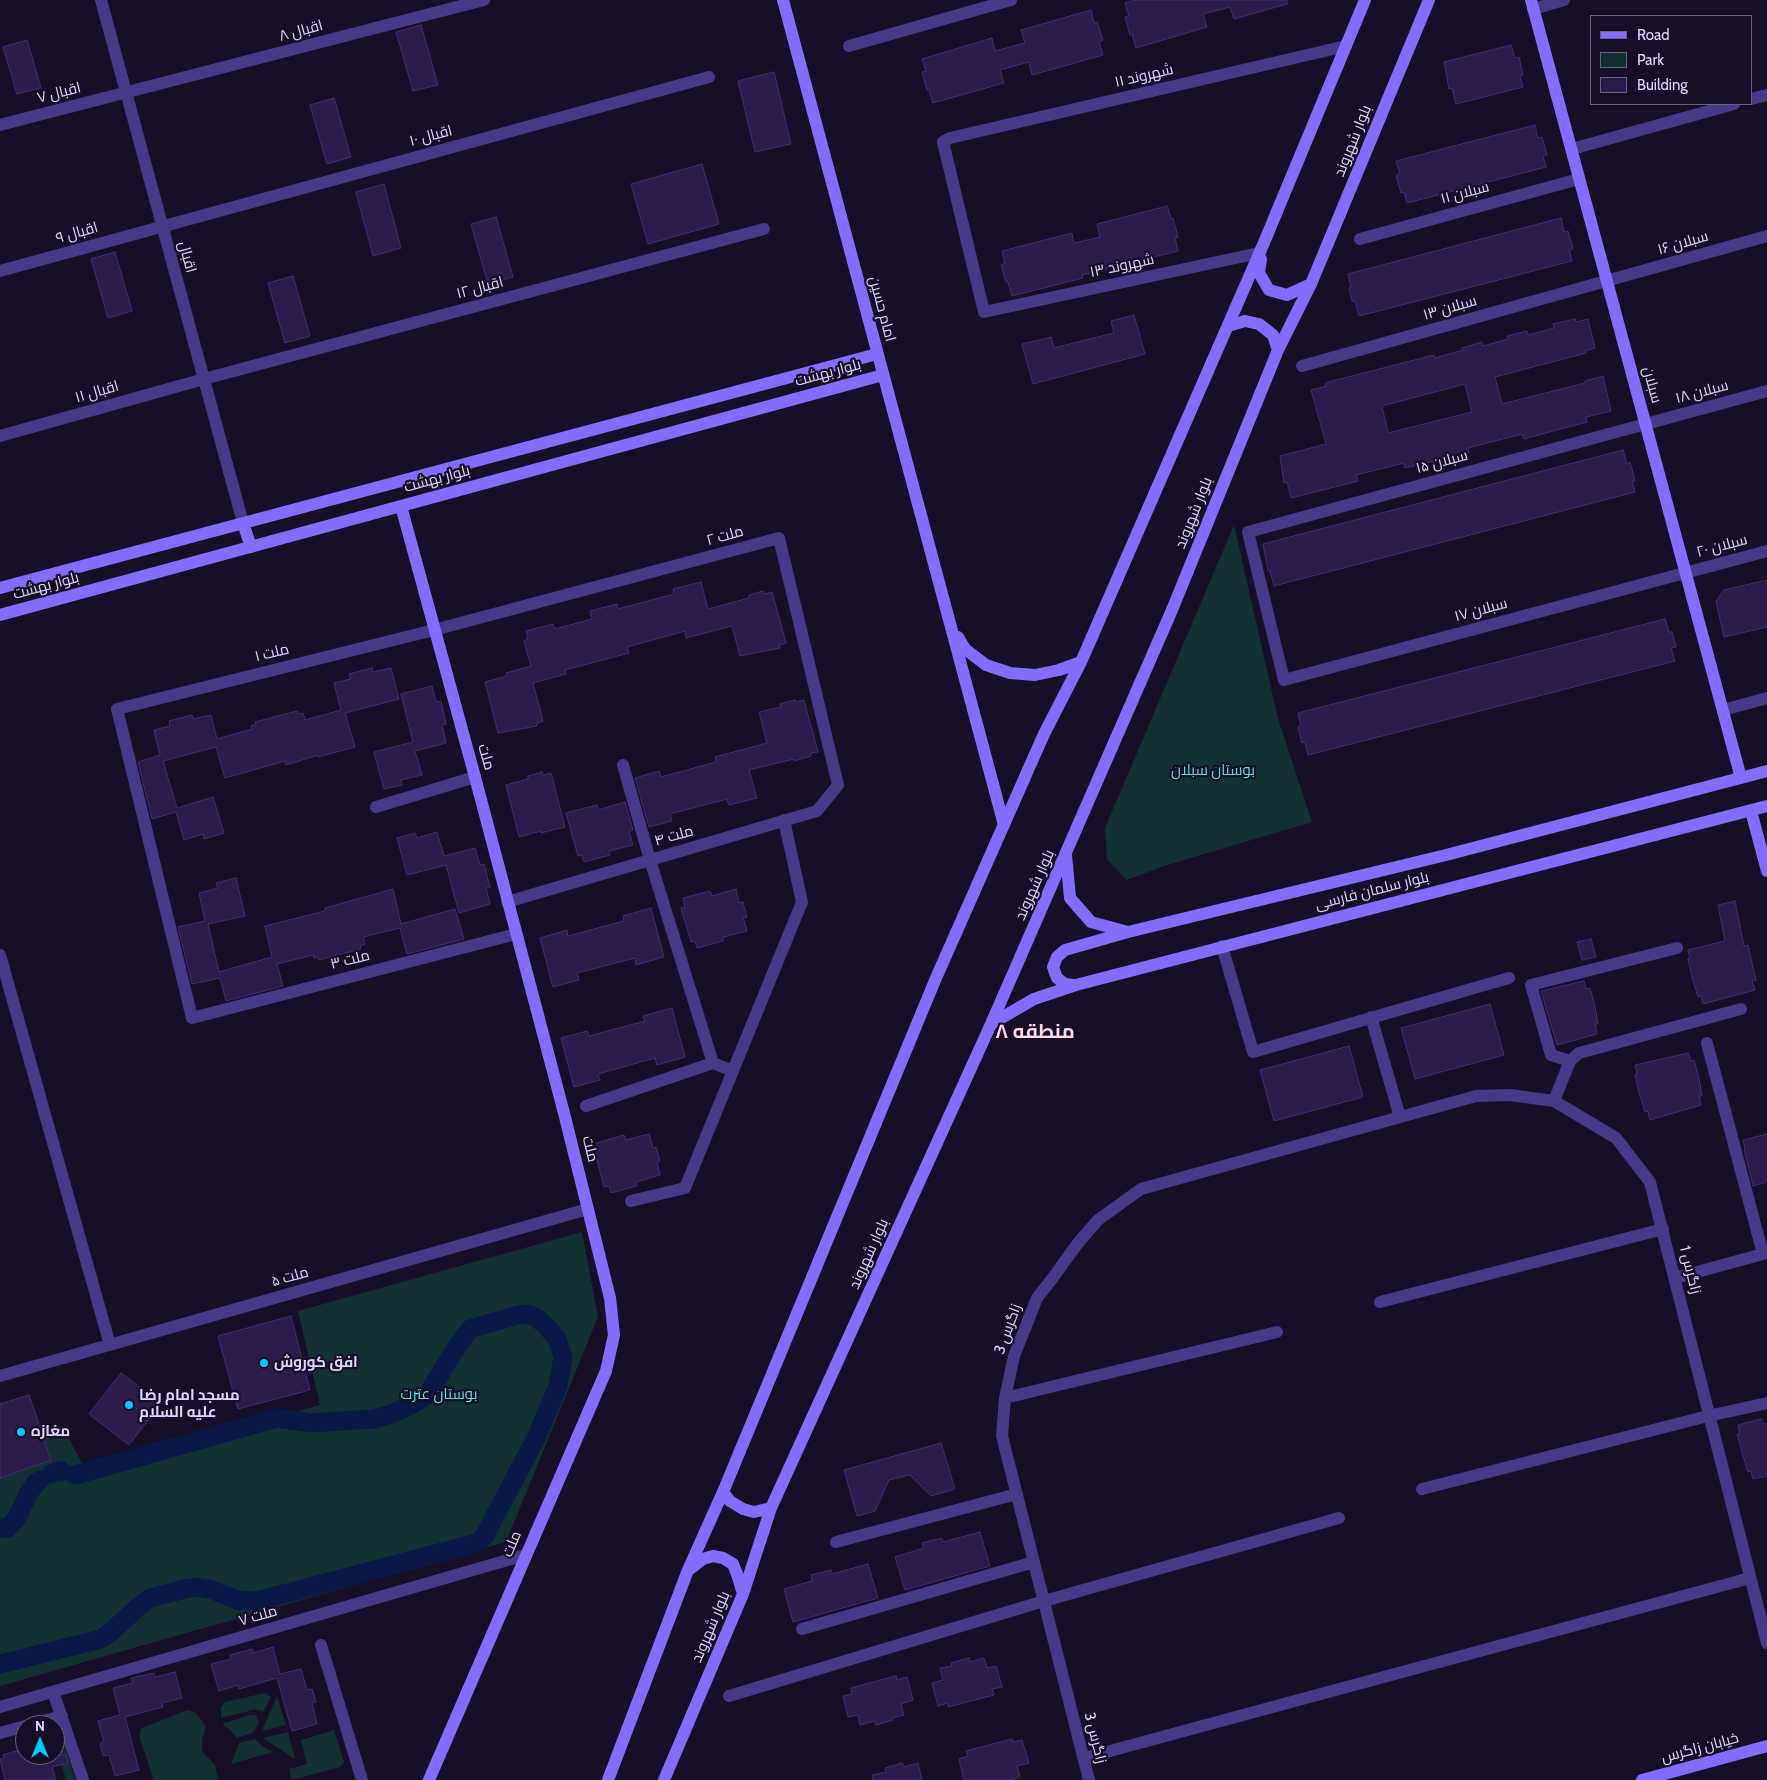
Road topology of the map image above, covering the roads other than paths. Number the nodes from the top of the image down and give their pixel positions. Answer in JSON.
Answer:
{"nodes":[{"id":1,"x":101,"y":0,"type":"edge"},
{"id":2,"x":484,"y":0,"type":"edge"},
{"id":3,"x":783,"y":0,"type":"edge"},
{"id":4,"x":1011,"y":0,"type":"edge"},
{"id":5,"x":1365,"y":0,"type":"edge"},
{"id":6,"x":1429,"y":0,"type":"edge"},
{"id":7,"x":1564,"y":0,"type":"edge"},
{"id":8,"x":1532,"y":4,"type":"edge"},
{"id":9,"x":849,"y":46,"type":"dead end"},
{"id":10,"x":1346,"y":46,"type":"junction"},
{"id":11,"x":709,"y":77,"type":"dead end"},
{"id":12,"x":126,"y":93,"type":"junction"},
{"id":13,"x":1767,"y":94,"type":"edge"},
{"id":14,"x":1752,"y":99,"type":"edge"},
{"id":15,"x":1730,"y":105,"type":"edge"},
{"id":16,"x":0,"y":125,"type":"edge"},
{"id":17,"x":1572,"y":150,"type":"junction"},
{"id":18,"x":1579,"y":179,"type":"junction"},
{"id":19,"x":162,"y":226,"type":"junction"},
{"id":20,"x":764,"y":229,"type":"dead end"},
{"id":21,"x":1767,"y":236,"type":"edge"},
{"id":22,"x":1360,"y":239,"type":"dead end"},
{"id":23,"x":1261,"y":249,"type":"junction"},
{"id":24,"x":0,"y":271,"type":"edge"},
{"id":25,"x":1607,"y":281,"type":"junction"},
{"id":26,"x":1311,"y":284,"type":"junction"},
{"id":27,"x":991,"y":312,"type":"joint"},
{"id":28,"x":1228,"y":326,"type":"junction"},
{"id":29,"x":1278,"y":350,"type":"junction"},
{"id":30,"x":877,"y":354,"type":"junction"},
{"id":31,"x":1302,"y":366,"type":"dead end"},
{"id":32,"x":883,"y":375,"type":"junction"},
{"id":33,"x":204,"y":379,"type":"junction"},
{"id":34,"x":1767,"y":391,"type":"edge"},
{"id":35,"x":1646,"y":424,"type":"junction"},
{"id":36,"x":0,"y":436,"type":"edge"},
{"id":37,"x":401,"y":506,"type":"junction"},
{"id":38,"x":244,"y":523,"type":"junction"},
{"id":39,"x":251,"y":547,"type":"junction"},
{"id":40,"x":1767,"y":551,"type":"edge"},
{"id":41,"x":1686,"y":572,"type":"junction"},
{"id":42,"x":0,"y":588,"type":"edge"},
{"id":43,"x":0,"y":615,"type":"edge"},
{"id":44,"x":951,"y":626,"type":"junction"},
{"id":45,"x":434,"y":630,"type":"junction"},
{"id":46,"x":1081,"y":662,"type":"junction"},
{"id":47,"x":1284,"y":680,"type":"joint"},
{"id":48,"x":1767,"y":698,"type":"edge"},
{"id":49,"x":1723,"y":710,"type":"junction"},
{"id":50,"x":623,"y":765,"type":"dead end"},
{"id":51,"x":1767,"y":770,"type":"edge"},
{"id":52,"x":475,"y":777,"type":"junction"},
{"id":53,"x":1741,"y":778,"type":"junction"},
{"id":54,"x":838,"y":785,"type":"joint"},
{"id":55,"x":1767,"y":806,"type":"edge"},
{"id":56,"x":376,"y":807,"type":"dead end"},
{"id":57,"x":1751,"y":811,"type":"junction"},
{"id":58,"x":784,"y":820,"type":"junction"},
{"id":59,"x":1004,"y":825,"type":"junction"},
{"id":60,"x":1066,"y":854,"type":"junction"},
{"id":61,"x":650,"y":860,"type":"junction"},
{"id":62,"x":1767,"y":870,"type":"edge"},
{"id":63,"x":507,"y":902,"type":"junction"},
{"id":64,"x":1128,"y":932,"type":"junction"},
{"id":65,"x":516,"y":934,"type":"junction"},
{"id":66,"x":1222,"y":946,"type":"junction"},
{"id":67,"x":1677,"y":948,"type":"dead end"},
{"id":68,"x":0,"y":954,"type":"edge"},
{"id":69,"x":1509,"y":978,"type":"dead end"},
{"id":70,"x":1076,"y":985,"type":"junction"},
{"id":71,"x":1741,"y":1009,"type":"dead end"},
{"id":72,"x":1371,"y":1017,"type":"junction"},
{"id":73,"x":192,"y":1018,"type":"joint"},
{"id":74,"x":991,"y":1024,"type":"junction"},
{"id":75,"x":1706,"y":1043,"type":"dead end"},
{"id":76,"x":1570,"y":1061,"type":"junction"},
{"id":77,"x":713,"y":1063,"type":"junction"},
{"id":78,"x":733,"y":1071,"type":"junction"},
{"id":79,"x":1554,"y":1101,"type":"junction"},
{"id":80,"x":586,"y":1106,"type":"dead end"},
{"id":81,"x":1400,"y":1117,"type":"junction"},
{"id":82,"x":631,"y":1201,"type":"dead end"},
{"id":83,"x":588,"y":1209,"type":"junction"},
{"id":84,"x":1663,"y":1229,"type":"junction"},
{"id":85,"x":1675,"y":1278,"type":"junction"},
{"id":86,"x":1380,"y":1302,"type":"dead end"},
{"id":87,"x":1277,"y":1332,"type":"dead end"},
{"id":88,"x":110,"y":1345,"type":"junction"},
{"id":89,"x":0,"y":1376,"type":"edge"},
{"id":90,"x":1005,"y":1398,"type":"junction"},
{"id":91,"x":1767,"y":1403,"type":"edge"},
{"id":92,"x":1708,"y":1416,"type":"junction"},
{"id":93,"x":1422,"y":1489,"type":"dead end"},
{"id":94,"x":724,"y":1492,"type":"junction"},
{"id":95,"x":1017,"y":1494,"type":"junction"},
{"id":96,"x":771,"y":1508,"type":"junction"},
{"id":97,"x":1339,"y":1518,"type":"dead end"},
{"id":98,"x":836,"y":1542,"type":"dead end"},
{"id":99,"x":525,"y":1555,"type":"junction"},
{"id":100,"x":1034,"y":1562,"type":"junction"},
{"id":101,"x":688,"y":1570,"type":"junction"},
{"id":102,"x":1750,"y":1578,"type":"junction"},
{"id":103,"x":743,"y":1594,"type":"junction"},
{"id":104,"x":1044,"y":1601,"type":"junction"},
{"id":105,"x":802,"y":1629,"type":"dead end"},
{"id":106,"x":1767,"y":1643,"type":"edge"},
{"id":107,"x":321,"y":1645,"type":"dead end"},
{"id":108,"x":53,"y":1692,"type":"junction"},
{"id":109,"x":729,"y":1696,"type":"dead end"},
{"id":110,"x":0,"y":1707,"type":"edge"},
{"id":111,"x":62,"y":1715,"type":"edge"},
{"id":112,"x":65,"y":1725,"type":"edge"},
{"id":113,"x":15,"y":1729,"type":"edge"},
{"id":114,"x":0,"y":1733,"type":"edge"},
{"id":115,"x":1767,"y":1746,"type":"edge"},
{"id":116,"x":1084,"y":1758,"type":"junction"},
{"id":117,"x":83,"y":1780,"type":"edge"},
{"id":118,"x":362,"y":1780,"type":"edge"},
{"id":119,"x":429,"y":1780,"type":"edge"},
{"id":120,"x":608,"y":1780,"type":"edge"},
{"id":121,"x":664,"y":1780,"type":"edge"},
{"id":122,"x":1089,"y":1780,"type":"edge"},
{"id":123,"x":1642,"y":1780,"type":"edge"}],
"edges":[{"from":1,"to":12,"type":"street","name":"اقبال"},
{"from":2,"to":12,"type":"street","name":"اقبال ۸"},
{"from":3,"to":30,"type":"main road","name":"امام حسین"},
{"from":4,"to":9,"type":"street"},
{"from":5,"to":10,"type":"main road"},
{"from":6,"to":26,"type":"main road","name":"بلوار شهروند"},
{"from":7,"to":8,"type":"street"},
{"from":8,"to":17,"type":"main road","name":"سبلان"},
{"from":10,"to":23,"type":"main road"},
{"from":10,"to":27,"type":"street","name":"شهروند ۱۱"},
{"from":11,"to":19,"type":"street","name":"اقبال ۱۰"},
{"from":12,"to":16,"type":"street","name":"اقبال ۷"},
{"from":12,"to":19,"type":"street","name":"اقبال"},
{"from":13,"to":14,"type":"street"},
{"from":15,"to":17,"type":"street"},
{"from":17,"to":18,"type":"main road","name":"سبلان"},
{"from":18,"to":22,"type":"street","name":"سبلان ۱۱"},
{"from":18,"to":25,"type":"main road","name":"سبلان"},
{"from":19,"to":24,"type":"street","name":"اقبال ۹"},
{"from":19,"to":33,"type":"street","name":"اقبال"},
{"from":20,"to":33,"type":"street","name":"اقبال ۱۲"},
{"from":21,"to":25,"type":"street","name":"سبلان ۱۶"},
{"from":23,"to":26,"type":"main road"},
{"from":23,"to":27,"type":"street","name":"شهروند ۱۳"},
{"from":23,"to":28,"type":"main road"},
{"from":25,"to":31,"type":"street","name":"سبلان ۱۳"},
{"from":25,"to":35,"type":"main road","name":"سبلان"},
{"from":26,"to":29,"type":"main road","name":"بلوار شهروند"},
{"from":28,"to":29,"type":"main road"},
{"from":28,"to":46,"type":"main road"},
{"from":29,"to":60,"type":"main road","name":"بلوار شهروند"},
{"from":30,"to":32,"type":"main road","name":"امام حسین"},
{"from":30,"to":38,"type":"main road","name":"بلوار بهشت"},
{"from":32,"to":37,"type":"main road","name":"بلوار بهشت"},
{"from":32,"to":44,"type":"main road","name":"امام حسین"},
{"from":33,"to":36,"type":"street","name":"اقبال ۱۱"},
{"from":33,"to":38,"type":"street","name":"اقبال"},
{"from":34,"to":35,"type":"street","name":"سبلان ۱۸"},
{"from":35,"to":41,"type":"main road","name":"سبلان"},
{"from":35,"to":47,"type":"street","name":"سبلان ۱۵"},
{"from":37,"to":39,"type":"main road","name":"بلوار بهشت"},
{"from":37,"to":45,"type":"main road","name":"ملت"},
{"from":38,"to":39,"type":"main road"},
{"from":38,"to":42,"type":"main road","name":"بلوار بهشت"},
{"from":39,"to":43,"type":"main road","name":"بلوار بهشت"},
{"from":40,"to":41,"type":"street","name":"سبلان ۲۰"},
{"from":41,"to":47,"type":"street","name":"سبلان ۱۷"},
{"from":41,"to":49,"type":"main road","name":"سبلان"},
{"from":44,"to":46,"type":"main road"},
{"from":44,"to":59,"type":"main road","name":"امام حسین"},
{"from":45,"to":52,"type":"main road","name":"ملت"},
{"from":45,"to":54,"type":"street","name":"ملت ۲"},
{"from":45,"to":73,"type":"street","name":"ملت ۱"},
{"from":46,"to":59,"type":"main road"},
{"from":48,"to":49,"type":"street"},
{"from":49,"to":53,"type":"main road","name":"سبلان"},
{"from":50,"to":61,"type":"street"},
{"from":51,"to":53,"type":"main road","name":"بلوار سلمان فارسی"},
{"from":52,"to":56,"type":"street"},
{"from":52,"to":63,"type":"main road","name":"ملت"},
{"from":53,"to":64,"type":"main road","name":"بلوار سلمان فارسی"},
{"from":54,"to":58,"type":"street","name":"ملت ۴"},
{"from":55,"to":57,"type":"main road","name":"بلوار سلمان فارسی"},
{"from":57,"to":62,"type":"main road"},
{"from":57,"to":66,"type":"main road","name":"بلوار سلمان فارسی"},
{"from":58,"to":61,"type":"street","name":"ملت ۴"},
{"from":58,"to":78,"type":"street"},
{"from":59,"to":94,"type":"main road"},
{"from":60,"to":64,"type":"main road","name":"بلوار سلمان فارسی"},
{"from":60,"to":74,"type":"main road","name":"بلوار شهروند"},
{"from":61,"to":63,"type":"street","name":"ملت ۴"},
{"from":61,"to":77,"type":"street"},
{"from":63,"to":65,"type":"main road","name":"ملت"},
{"from":64,"to":70,"type":"main road"},
{"from":65,"to":73,"type":"street","name":"ملت ۳"},
{"from":65,"to":83,"type":"main road","name":"ملت"},
{"from":66,"to":70,"type":"main road","name":"بلوار سلمان فارسی"},
{"from":66,"to":72,"type":"street"},
{"from":67,"to":76,"type":"street"},
{"from":68,"to":88,"type":"street"},
{"from":69,"to":72,"type":"street"},
{"from":70,"to":74,"type":"main road","name":"بلوار سلمان فارسی"},
{"from":71,"to":76,"type":"street"},
{"from":72,"to":81,"type":"street"},
{"from":74,"to":96,"type":"main road","name":"بلوار شهروند"},
{"from":75,"to":85,"type":"street"},
{"from":76,"to":79,"type":"street"},
{"from":77,"to":78,"type":"street"},
{"from":77,"to":80,"type":"street"},
{"from":78,"to":82,"type":"street"},
{"from":79,"to":81,"type":"street","name":"زاگرس 1"},
{"from":79,"to":84,"type":"street","name":"زاگرس 1"},
{"from":81,"to":90,"type":"street","name":"زاگرس 3"},
{"from":83,"to":88,"type":"street","name":"ملت ۵"},
{"from":83,"to":99,"type":"main road","name":"ملت"},
{"from":84,"to":85,"type":"street","name":"زاگرس 1"},
{"from":84,"to":86,"type":"street"},
{"from":85,"to":92,"type":"street","name":"زاگرس 1"},
{"from":87,"to":90,"type":"street"},
{"from":88,"to":89,"type":"street","name":"ملت ۵"},
{"from":90,"to":95,"type":"street","name":"زاگرس 3"},
{"from":91,"to":92,"type":"street"},
{"from":92,"to":93,"type":"street"},
{"from":92,"to":102,"type":"street","name":"زاگرس 1"},
{"from":94,"to":96,"type":"main road"},
{"from":94,"to":101,"type":"main road"},
{"from":95,"to":98,"type":"street"},
{"from":95,"to":100,"type":"street","name":"زاگرس 3"},
{"from":96,"to":103,"type":"main road","name":"بلوار شهروند"},
{"from":97,"to":104,"type":"street"},
{"from":99,"to":108,"type":"street","name":"ملت ۷"},
{"from":99,"to":119,"type":"main road","name":"ملت"},
{"from":100,"to":104,"type":"street","name":"زاگرس 3"},
{"from":100,"to":105,"type":"street"},
{"from":101,"to":103,"type":"main road"},
{"from":101,"to":120,"type":"main road"},
{"from":102,"to":106,"type":"street","name":"زاگرس 1"},
{"from":102,"to":116,"type":"street"},
{"from":103,"to":121,"type":"main road","name":"بلوار شهروند"},
{"from":104,"to":109,"type":"street"},
{"from":104,"to":116,"type":"street","name":"زاگرس 3"},
{"from":107,"to":118,"type":"street"},
{"from":108,"to":110,"type":"street","name":"ملت ۷"},
{"from":108,"to":111,"type":"street"},
{"from":112,"to":117,"type":"street"},
{"from":113,"to":114,"type":"street"},
{"from":115,"to":123,"type":"main road","name":"خیابان زاگرس"},
{"from":116,"to":122,"type":"street","name":"زاگرس 3"}]}
